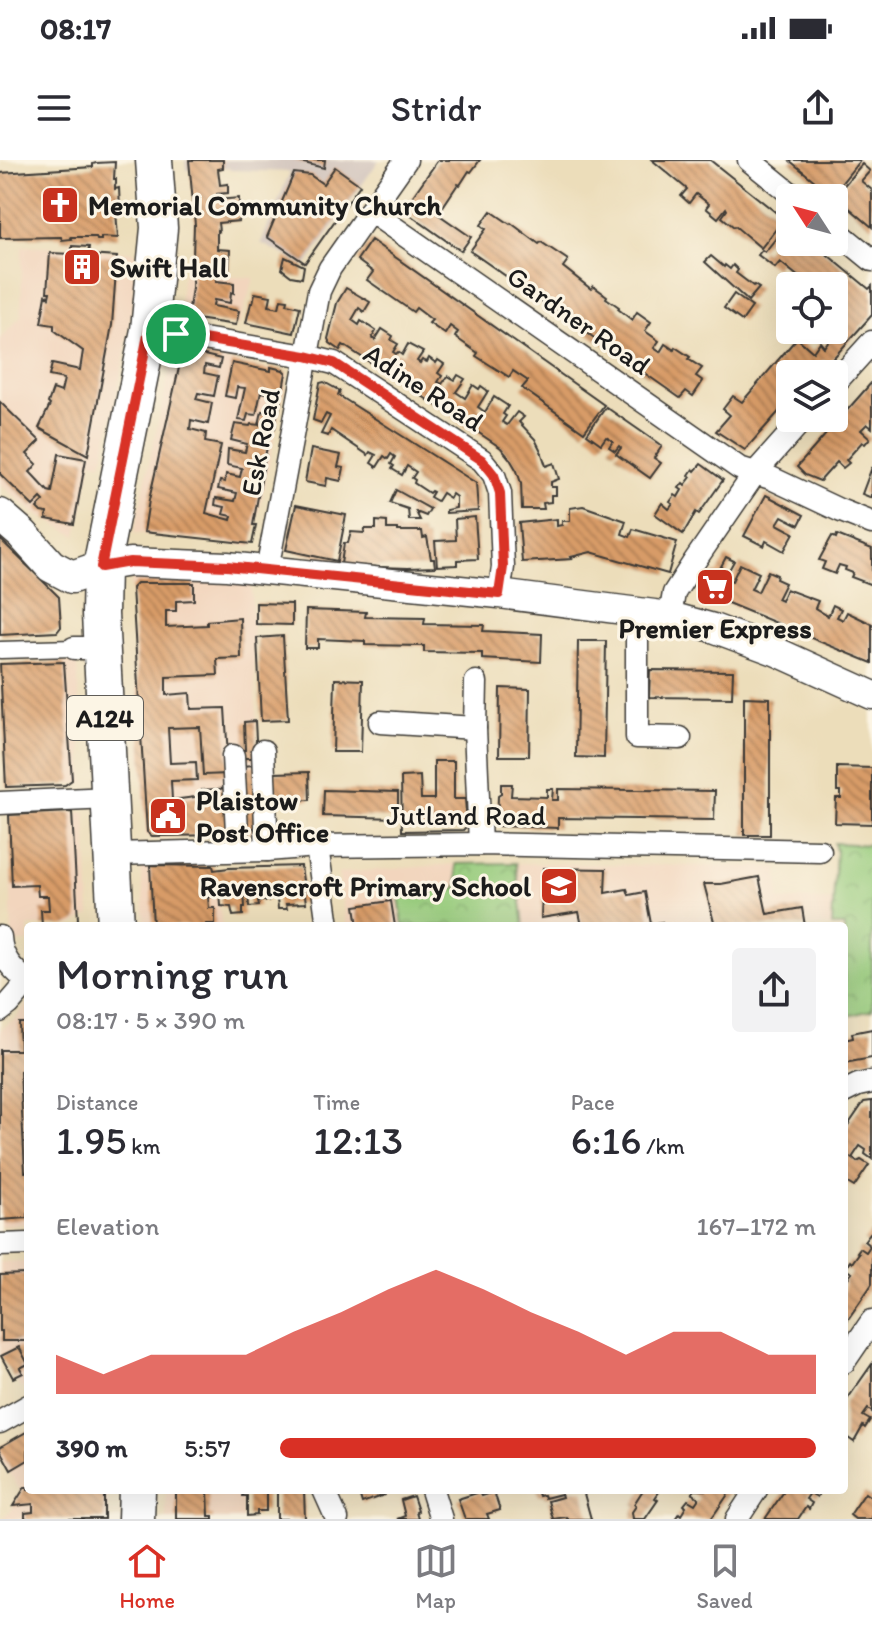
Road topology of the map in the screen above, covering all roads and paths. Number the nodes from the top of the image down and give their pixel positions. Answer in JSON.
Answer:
{"nodes":[{"id":1,"x":154,"y":160,"type":"edge"},
{"id":2,"x":406,"y":160,"type":"edge"},
{"id":3,"x":749,"y":160,"type":"edge"},
{"id":4,"x":779,"y":184,"type":"edge"},
{"id":5,"x":370,"y":211,"type":"junction"},
{"id":6,"x":848,"y":240,"type":"edge"},
{"id":7,"x":872,"y":260,"type":"edge"},
{"id":8,"x":149,"y":330,"type":"junction"},
{"id":9,"x":872,"y":342,"type":"edge"},
{"id":10,"x":306,"y":356,"type":"junction"},
{"id":11,"x":848,"y":369,"type":"edge"},
{"id":12,"x":792,"y":432,"type":"edge"},
{"id":13,"x":755,"y":473,"type":"junction"},
{"id":14,"x":872,"y":523,"type":"edge"},
{"id":15,"x":11,"y":524,"type":"edge"},
{"id":16,"x":101,"y":567,"type":"junction"},
{"id":17,"x":267,"y":570,"type":"junction"},
{"id":18,"x":499,"y":594,"type":"junction"},
{"id":19,"x":641,"y":611,"type":"junction"},
{"id":20,"x":670,"y":616,"type":"junction"},
{"id":21,"x":88,"y":648,"type":"junction"},
{"id":22,"x":0,"y":650,"type":"edge"},
{"id":23,"x":476,"y":682,"type":"dead end"},
{"id":24,"x":872,"y":695,"type":"edge"},
{"id":25,"x":380,"y":722,"type":"dead end"},
{"id":26,"x":475,"y":728,"type":"junction"},
{"id":27,"x":680,"y":738,"type":"dead end"},
{"id":28,"x":263,"y":751,"type":"dead end"},
{"id":29,"x":233,"y":756,"type":"dead end"},
{"id":30,"x":109,"y":798,"type":"junction"},
{"id":31,"x":0,"y":803,"type":"edge"},
{"id":32,"x":480,"y":844,"type":"junction"},
{"id":33,"x":317,"y":846,"type":"junction"},
{"id":34,"x":238,"y":850,"type":"junction"},
{"id":35,"x":267,"y":850,"type":"junction"},
{"id":36,"x":820,"y":851,"type":"dead end"},
{"id":37,"x":113,"y":854,"type":"junction"},
{"id":38,"x":110,"y":922,"type":"edge"},
{"id":39,"x":327,"y":922,"type":"edge"},
{"id":40,"x":0,"y":937,"type":"edge"},
{"id":41,"x":24,"y":978,"type":"edge"},
{"id":42,"x":24,"y":987,"type":"edge"},
{"id":43,"x":0,"y":1011,"type":"edge"},
{"id":44,"x":872,"y":1082,"type":"edge"},
{"id":45,"x":848,"y":1090,"type":"edge"},
{"id":46,"x":24,"y":1244,"type":"edge"},
{"id":47,"x":0,"y":1245,"type":"edge"},
{"id":48,"x":872,"y":1321,"type":"edge"},
{"id":49,"x":848,"y":1356,"type":"edge"},
{"id":50,"x":24,"y":1408,"type":"edge"},
{"id":51,"x":0,"y":1422,"type":"edge"},
{"id":52,"x":137,"y":1494,"type":"edge"},
{"id":53,"x":326,"y":1494,"type":"edge"},
{"id":54,"x":433,"y":1494,"type":"edge"},
{"id":55,"x":753,"y":1494,"type":"edge"},
{"id":56,"x":136,"y":1519,"type":"edge"},
{"id":57,"x":337,"y":1519,"type":"edge"},
{"id":58,"x":441,"y":1519,"type":"edge"},
{"id":59,"x":737,"y":1519,"type":"edge"}],
"edges":[{"from":1,"to":8,"type":"main road","number":"A124"},
{"from":2,"to":5,"type":"street","name":"Esk Road"},
{"from":3,"to":4,"type":"street"},
{"from":5,"to":10,"type":"street","name":"Esk Road"},
{"from":5,"to":13,"type":"street","name":"Gardner Road"},
{"from":6,"to":7,"type":"street"},
{"from":8,"to":10,"type":"street","name":"Adine Road"},
{"from":8,"to":16,"type":"main road","number":"A124"},
{"from":9,"to":11,"type":"street"},
{"from":10,"to":17,"type":"street","name":"Esk Road"},
{"from":10,"to":18,"type":"street","name":"Adine Road"},
{"from":12,"to":13,"type":"street"},
{"from":13,"to":14,"type":"street","name":"Gardner Road"},
{"from":13,"to":20,"type":"street"},
{"from":15,"to":16,"type":"main road"},
{"from":16,"to":17,"type":"street"},
{"from":16,"to":21,"type":"main road","number":"A124"},
{"from":17,"to":18,"type":"street"},
{"from":18,"to":19,"type":"street"},
{"from":19,"to":20,"type":"street"},
{"from":19,"to":27,"type":"street"},
{"from":20,"to":24,"type":"street"},
{"from":21,"to":22,"type":"street"},
{"from":21,"to":30,"type":"main road","number":"A124"},
{"from":23,"to":26,"type":"street"},
{"from":25,"to":26,"type":"street"},
{"from":26,"to":32,"type":"street"},
{"from":28,"to":35,"type":"street"},
{"from":29,"to":34,"type":"street"},
{"from":30,"to":31,"type":"street"},
{"from":30,"to":37,"type":"main road","number":"A124"},
{"from":32,"to":33,"type":"street","name":"Jutland Road"},
{"from":32,"to":36,"type":"street","name":"Jutland Road"},
{"from":33,"to":35,"type":"street","name":"Jutland Road"},
{"from":33,"to":39,"type":"street"},
{"from":34,"to":35,"type":"street","name":"Jutland Road"},
{"from":34,"to":37,"type":"street","name":"Jutland Road"},
{"from":37,"to":38,"type":"main road","number":"A124"},
{"from":40,"to":41,"type":"street"},
{"from":42,"to":43,"type":"street"},
{"from":44,"to":45,"type":"street"},
{"from":46,"to":47,"type":"street"},
{"from":48,"to":49,"type":"street"},
{"from":50,"to":51,"type":"street"},
{"from":52,"to":56,"type":"main road"},
{"from":53,"to":57,"type":"street"},
{"from":54,"to":58,"type":"street"},
{"from":55,"to":59,"type":"street"}]}
